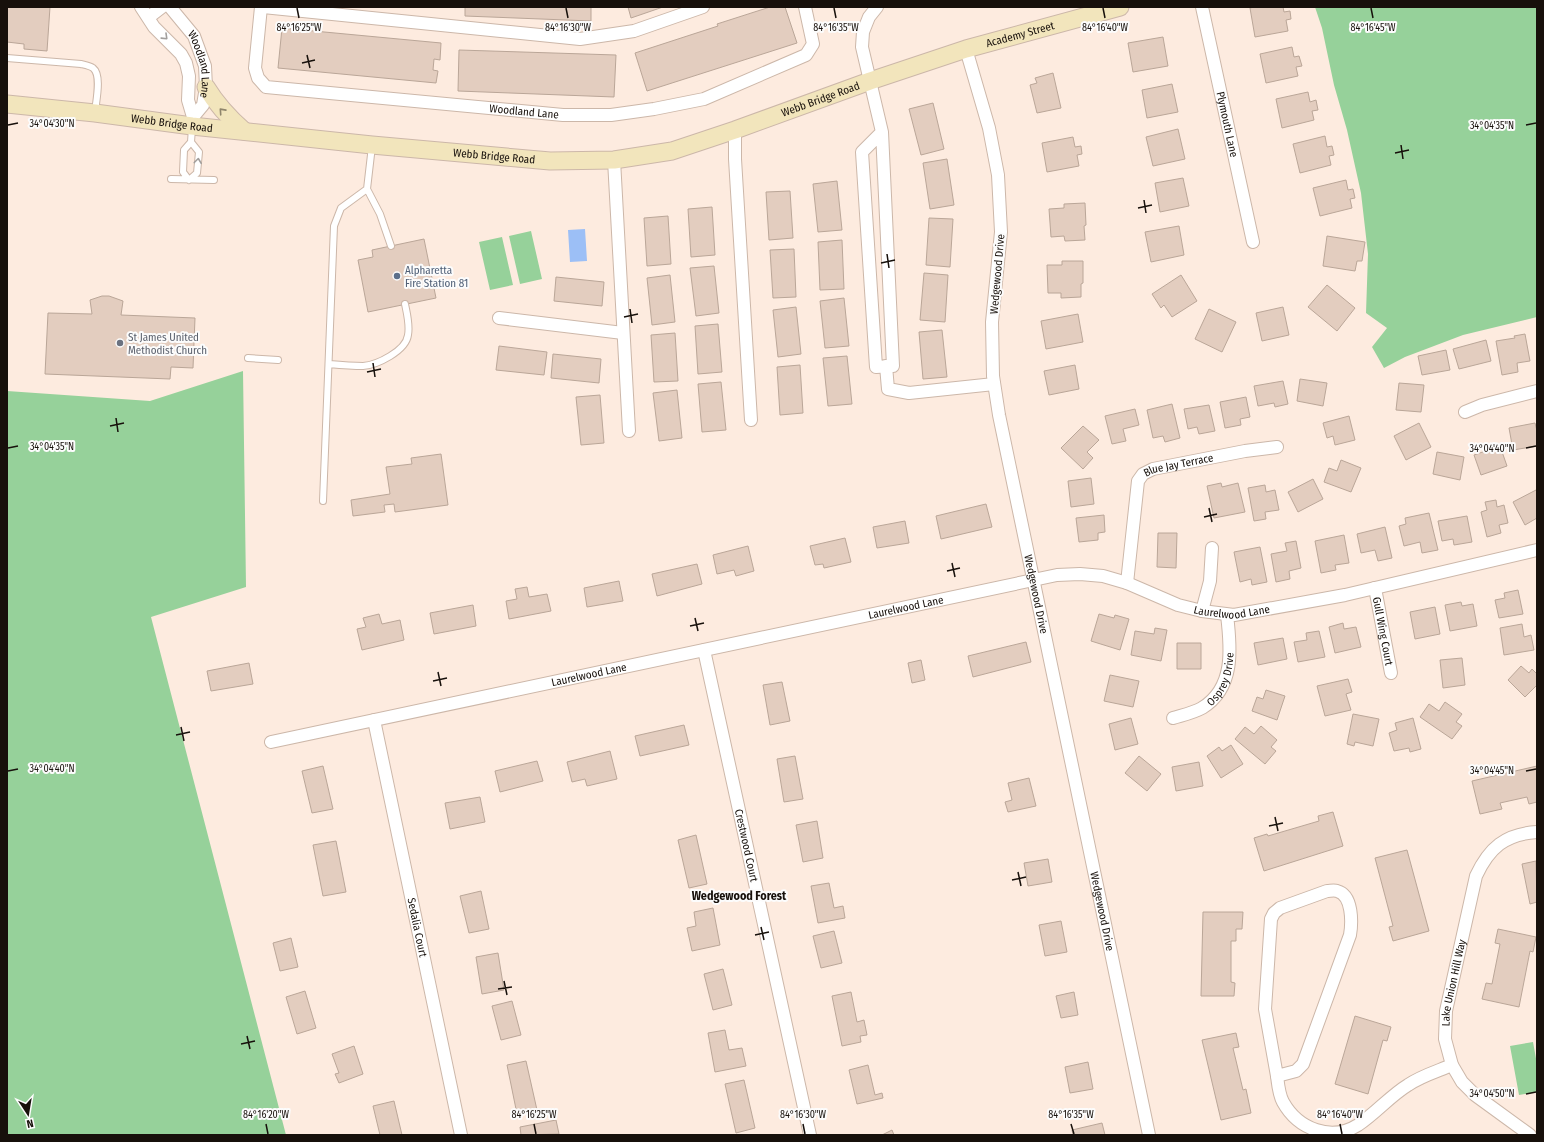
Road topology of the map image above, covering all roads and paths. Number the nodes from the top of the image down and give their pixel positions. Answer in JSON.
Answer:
{"nodes":[{"id":1,"x":141,"y":7,"type":"edge"},
{"id":2,"x":162,"y":7,"type":"edge"},
{"id":3,"x":170,"y":7,"type":"edge"},
{"id":4,"x":262,"y":7,"type":"edge"},
{"id":5,"x":703,"y":7,"type":"edge"},
{"id":6,"x":805,"y":7,"type":"edge"},
{"id":7,"x":877,"y":7,"type":"edge"},
{"id":8,"x":1120,"y":7,"type":"edge"},
{"id":9,"x":1202,"y":7,"type":"edge"},
{"id":10,"x":149,"y":17,"type":"junction"},
{"id":11,"x":966,"y":50,"type":"junction"},
{"id":12,"x":7,"y":58,"type":"edge"},
{"id":13,"x":870,"y":81,"type":"junction"},
{"id":14,"x":206,"y":87,"type":"junction"},
{"id":15,"x":7,"y":104,"type":"edge"},
{"id":16,"x":95,"y":113,"type":"junction"},
{"id":17,"x":192,"y":128,"type":"junction"},
{"id":18,"x":735,"y":130,"type":"junction"},
{"id":19,"x":244,"y":131,"type":"junction"},
{"id":20,"x":882,"y":132,"type":"junction"},
{"id":21,"x":372,"y":145,"type":"junction"},
{"id":22,"x":614,"y":160,"type":"junction"},
{"id":23,"x":171,"y":179,"type":"dead end"},
{"id":24,"x":189,"y":180,"type":"junction"},
{"id":25,"x":214,"y":180,"type":"dead end"},
{"id":26,"x":368,"y":189,"type":"junction"},
{"id":27,"x":1254,"y":242,"type":"dead end"},
{"id":28,"x":391,"y":246,"type":"dead end"},
{"id":29,"x":405,"y":304,"type":"dead end"},
{"id":30,"x":499,"y":318,"type":"dead end"},
{"id":31,"x":623,"y":333,"type":"junction"},
{"id":32,"x":248,"y":358,"type":"dead end"},
{"id":33,"x":278,"y":360,"type":"dead end"},
{"id":34,"x":329,"y":364,"type":"junction"},
{"id":35,"x":886,"y":366,"type":"junction"},
{"id":36,"x":994,"y":384,"type":"junction"},
{"id":37,"x":1537,"y":391,"type":"edge"},
{"id":38,"x":1465,"y":412,"type":"dead end"},
{"id":39,"x":751,"y":420,"type":"dead end"},
{"id":40,"x":629,"y":431,"type":"dead end"},
{"id":41,"x":1278,"y":447,"type":"dead end"},
{"id":42,"x":323,"y":501,"type":"dead end"},
{"id":43,"x":1212,"y":548,"type":"dead end"},
{"id":44,"x":1537,"y":550,"type":"edge"},
{"id":45,"x":1034,"y":580,"type":"junction"},
{"id":46,"x":1127,"y":583,"type":"junction"},
{"id":47,"x":1374,"y":588,"type":"junction"},
{"id":48,"x":1202,"y":611,"type":"junction"},
{"id":49,"x":1227,"y":615,"type":"junction"},
{"id":50,"x":704,"y":650,"type":"junction"},
{"id":51,"x":1390,"y":674,"type":"dead end"},
{"id":52,"x":1173,"y":718,"type":"dead end"},
{"id":53,"x":374,"y":720,"type":"junction"},
{"id":54,"x":271,"y":742,"type":"dead end"},
{"id":55,"x":1537,"y":832,"type":"edge"},
{"id":56,"x":1452,"y":1065,"type":"junction"},
{"id":57,"x":1277,"y":1076,"type":"junction"},
{"id":58,"x":461,"y":1135,"type":"edge"},
{"id":59,"x":810,"y":1135,"type":"edge"},
{"id":60,"x":1149,"y":1135,"type":"edge"},
{"id":61,"x":1530,"y":1135,"type":"edge"}],
"edges":[{"from":1,"to":10,"type":"street"},
{"from":2,"to":10,"type":"street"},
{"from":3,"to":14,"type":"street","name":"Woodland Lane"},
{"from":4,"to":5,"type":"street","name":"Woodland Lane"},
{"from":4,"to":6,"type":"street","name":"Woodland Lane"},
{"from":7,"to":13,"type":"street"},
{"from":8,"to":11,"type":"street","name":"Academy Street"},
{"from":9,"to":27,"type":"street","name":"Plymouth Lane"},
{"from":10,"to":17,"type":"street","one_way":true},
{"from":11,"to":13,"type":"street","name":"Webb Bridge Road"},
{"from":11,"to":36,"type":"street","name":"Wedgewood Drive"},
{"from":12,"to":16,"type":"lane"},
{"from":13,"to":18,"type":"street","name":"Webb Bridge Road"},
{"from":13,"to":20,"type":"street"},
{"from":14,"to":17,"type":"street","name":"Woodland Lane"},
{"from":19,"to":14,"type":"street","one_way":true},
{"from":15,"to":16,"type":"street","name":"Webb Bridge Road"},
{"from":16,"to":17,"type":"street","name":"Webb Bridge Road"},
{"from":17,"to":19,"type":"street","name":"Webb Bridge Road"},
{"from":17,"to":24,"type":"lane"},
{"from":24,"to":17,"type":"lane","one_way":true},
{"from":18,"to":22,"type":"street","name":"Webb Bridge Road"},
{"from":18,"to":39,"type":"street"},
{"from":19,"to":21,"type":"street","name":"Webb Bridge Road"},
{"from":20,"to":35,"type":"street"},
{"from":20,"to":35,"type":"street"},
{"from":21,"to":22,"type":"street","name":"Webb Bridge Road"},
{"from":21,"to":26,"type":"lane"},
{"from":22,"to":31,"type":"street"},
{"from":23,"to":24,"type":"lane"},
{"from":24,"to":25,"type":"lane"},
{"from":26,"to":28,"type":"lane"},
{"from":26,"to":34,"type":"lane"},
{"from":29,"to":34,"type":"lane"},
{"from":30,"to":31,"type":"street"},
{"from":31,"to":40,"type":"street"},
{"from":32,"to":33,"type":"lane"},
{"from":34,"to":42,"type":"lane"},
{"from":35,"to":36,"type":"street"},
{"from":36,"to":45,"type":"street","name":"Wedgewood Drive"},
{"from":37,"to":38,"type":"street"},
{"from":41,"to":46,"type":"street","name":"Blue Jay Terrace"},
{"from":43,"to":48,"type":"street"},
{"from":44,"to":47,"type":"street","name":"Laurelwood Lane"},
{"from":45,"to":46,"type":"street","name":"Laurelwood Lane"},
{"from":45,"to":50,"type":"street","name":"Laurelwood Lane"},
{"from":45,"to":60,"type":"street","name":"Wedgewood Drive"},
{"from":46,"to":48,"type":"street","name":"Laurelwood Lane"},
{"from":47,"to":49,"type":"street","name":"Laurelwood Lane"},
{"from":47,"to":51,"type":"street","name":"Gull Wing Court"},
{"from":48,"to":49,"type":"street","name":"Laurelwood Lane"},
{"from":49,"to":52,"type":"street","name":"Osprey Drive"},
{"from":50,"to":53,"type":"street","name":"Laurelwood Lane"},
{"from":50,"to":59,"type":"street","name":"Crestwood Court"},
{"from":53,"to":54,"type":"street","name":"Laurelwood Lane"},
{"from":53,"to":58,"type":"street","name":"Sedalia Court"},
{"from":55,"to":56,"type":"street","name":"Lake Union Hill Way"},
{"from":56,"to":57,"type":"street"},
{"from":56,"to":61,"type":"street","name":"Lake Union Hill Way"},
{"from":57,"to":57,"type":"street"}]}
